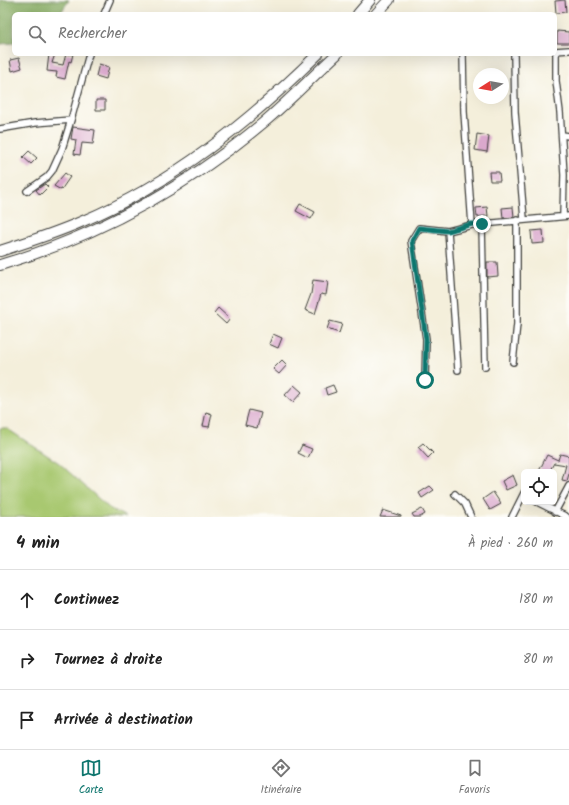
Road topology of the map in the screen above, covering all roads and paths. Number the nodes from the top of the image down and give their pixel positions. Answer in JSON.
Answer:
{"nodes":[{"id":1,"x":110,"y":0,"type":"edge"},
{"id":2,"x":370,"y":0,"type":"edge"},
{"id":3,"x":388,"y":0,"type":"edge"},
{"id":4,"x":105,"y":12,"type":"edge"},
{"id":5,"x":360,"y":12,"type":"edge"},
{"id":6,"x":378,"y":12,"type":"edge"},
{"id":7,"x":569,"y":50,"type":"edge"},
{"id":8,"x":557,"y":51,"type":"edge"},
{"id":9,"x":88,"y":56,"type":"edge"},
{"id":10,"x":316,"y":56,"type":"edge"},
{"id":11,"x":335,"y":56,"type":"edge"},
{"id":12,"x":463,"y":56,"type":"edge"},
{"id":13,"x":514,"y":56,"type":"edge"},
{"id":14,"x":555,"y":56,"type":"edge"},
{"id":15,"x":71,"y":120,"type":"junction"},
{"id":16,"x":0,"y":129,"type":"edge"},
{"id":17,"x":562,"y":135,"type":"junction"},
{"id":18,"x":569,"y":136,"type":"edge"},
{"id":19,"x":27,"y":191,"type":"dead end"},
{"id":20,"x":566,"y":216,"type":"edge"},
{"id":21,"x":524,"y":219,"type":"junction"},
{"id":22,"x":517,"y":220,"type":"junction"},
{"id":23,"x":472,"y":224,"type":"junction"},
{"id":24,"x":482,"y":224,"type":"junction"},
{"id":25,"x":448,"y":231,"type":"junction"},
{"id":26,"x":0,"y":251,"type":"edge"},
{"id":27,"x":0,"y":265,"type":"edge"},
{"id":28,"x":513,"y":362,"type":"dead end"},
{"id":29,"x":485,"y":367,"type":"dead end"},
{"id":30,"x":458,"y":370,"type":"dead end"},
{"id":31,"x":425,"y":380,"type":"dead end"},
{"id":32,"x":569,"y":486,"type":"edge"},
{"id":33,"x":455,"y":494,"type":"dead end"},
{"id":34,"x":521,"y":500,"type":"edge"},
{"id":35,"x":542,"y":505,"type":"edge"},
{"id":36,"x":555,"y":512,"type":"junction"},
{"id":37,"x":471,"y":517,"type":"edge"},
{"id":38,"x":512,"y":517,"type":"edge"},
{"id":39,"x":568,"y":517,"type":"edge"}],
"edges":[{"from":1,"to":4,"type":"street"},
{"from":2,"to":5,"type":"highway"},
{"from":3,"to":6,"type":"highway"},
{"from":7,"to":8,"type":"street"},
{"from":9,"to":15,"type":"street"},
{"from":10,"to":26,"type":"highway"},
{"from":11,"to":27,"type":"highway"},
{"from":12,"to":23,"type":"street"},
{"from":13,"to":21,"type":"street"},
{"from":14,"to":17,"type":"street"},
{"from":15,"to":16,"type":"street"},
{"from":15,"to":19,"type":"street"},
{"from":17,"to":18,"type":"street"},
{"from":17,"to":20,"type":"street"},
{"from":20,"to":21,"type":"street"},
{"from":21,"to":22,"type":"street"},
{"from":22,"to":24,"type":"street"},
{"from":22,"to":28,"type":"street"},
{"from":23,"to":24,"type":"street"},
{"from":23,"to":25,"type":"street"},
{"from":24,"to":29,"type":"street"},
{"from":25,"to":30,"type":"street"},
{"from":25,"to":31,"type":"street"},
{"from":32,"to":36,"type":"street"},
{"from":33,"to":37,"type":"street"},
{"from":34,"to":38,"type":"street"},
{"from":35,"to":36,"type":"street"},
{"from":36,"to":39,"type":"street"}]}
